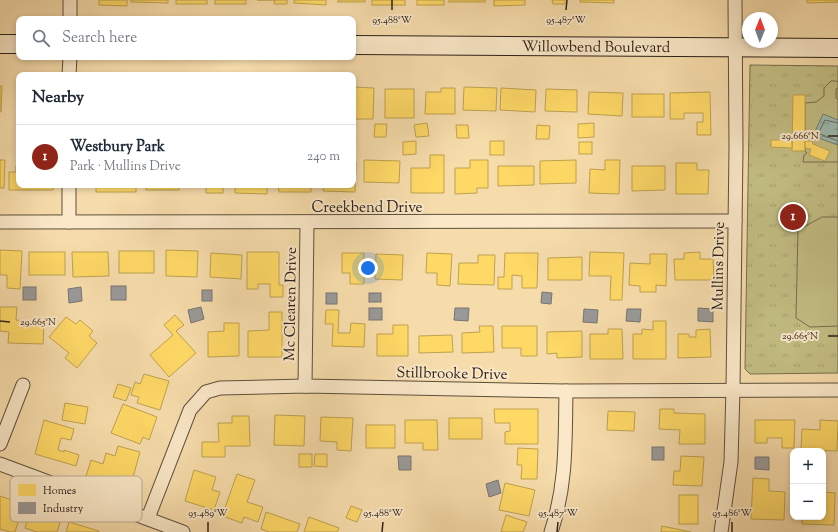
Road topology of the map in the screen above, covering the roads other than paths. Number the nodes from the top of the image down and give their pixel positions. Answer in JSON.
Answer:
{"nodes":[{"id":1,"x":70,"y":0,"type":"edge"},
{"id":2,"x":735,"y":0,"type":"edge"},
{"id":3,"x":70,"y":16,"type":"edge"},
{"id":4,"x":0,"y":44,"type":"edge"},
{"id":5,"x":16,"y":44,"type":"edge"},
{"id":6,"x":356,"y":45,"type":"edge"},
{"id":7,"x":735,"y":47,"type":"junction"},
{"id":8,"x":838,"y":48,"type":"edge"},
{"id":9,"x":70,"y":60,"type":"edge"},
{"id":10,"x":70,"y":72,"type":"edge"},
{"id":11,"x":69,"y":188,"type":"edge"},
{"id":12,"x":735,"y":221,"type":"junction"},
{"id":13,"x":0,"y":222,"type":"edge"},
{"id":14,"x":69,"y":222,"type":"junction"},
{"id":15,"x":307,"y":223,"type":"junction"},
{"id":16,"x":23,"y":385,"type":"dead end"},
{"id":17,"x":305,"y":386,"type":"junction"},
{"id":18,"x":733,"y":389,"type":"junction"},
{"id":19,"x":838,"y":390,"type":"edge"},
{"id":20,"x":566,"y":391,"type":"junction"},
{"id":21,"x":0,"y":444,"type":"edge"},
{"id":22,"x":0,"y":464,"type":"edge"},
{"id":23,"x":33,"y":476,"type":"edge"},
{"id":24,"x":142,"y":516,"type":"edge"},
{"id":25,"x":148,"y":518,"type":"junction"},
{"id":26,"x":183,"y":532,"type":"edge"},
{"id":27,"x":550,"y":532,"type":"edge"},
{"id":28,"x":721,"y":532,"type":"edge"}],
"edges":[{"from":1,"to":3,"type":"street"},
{"from":2,"to":7,"type":"street","name":"Mullins Drive"},
{"from":4,"to":5,"type":"main road"},
{"from":6,"to":7,"type":"main road","name":"Willowbend Boulevard"},
{"from":7,"to":8,"type":"main road","name":"Willowbend Boulevard"},
{"from":7,"to":12,"type":"street","name":"Mullins Drive"},
{"from":9,"to":10,"type":"street"},
{"from":11,"to":14,"type":"street"},
{"from":12,"to":15,"type":"street","name":"Creekbend Drive"},
{"from":12,"to":18,"type":"street","name":"Mullins Drive"},
{"from":13,"to":14,"type":"street","name":"Creekbend Drive"},
{"from":14,"to":15,"type":"street","name":"Creekbend Drive"},
{"from":15,"to":17,"type":"street","name":"Mc Clearen Drive"},
{"from":16,"to":21,"type":"street"},
{"from":17,"to":20,"type":"street","name":"Stillbrooke Drive"},
{"from":17,"to":25,"type":"street","name":"Stillbrooke Drive"},
{"from":18,"to":19,"type":"street","name":"Stillbrooke Drive"},
{"from":18,"to":20,"type":"street","name":"Stillbrooke Drive"},
{"from":18,"to":28,"type":"street","name":"Mullins Drive"},
{"from":20,"to":27,"type":"street"},
{"from":22,"to":23,"type":"street"},
{"from":24,"to":25,"type":"street"},
{"from":25,"to":26,"type":"street"}]}
